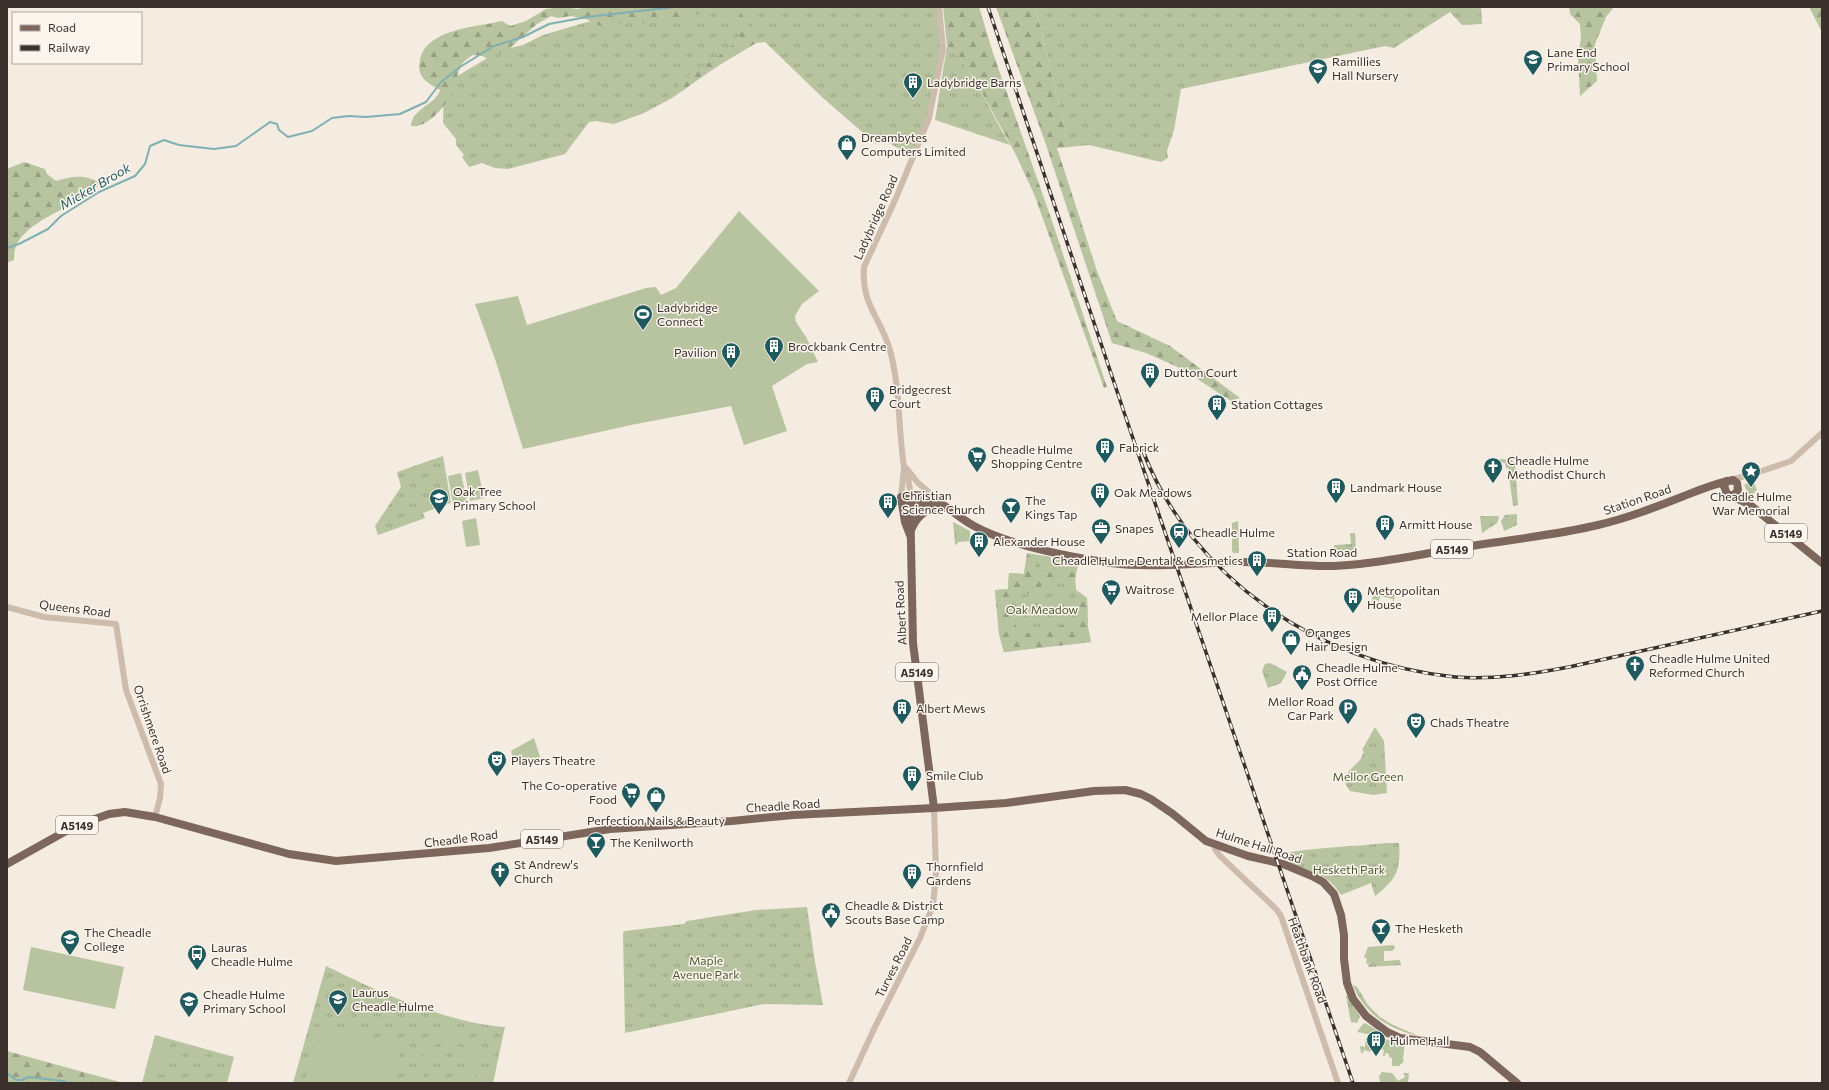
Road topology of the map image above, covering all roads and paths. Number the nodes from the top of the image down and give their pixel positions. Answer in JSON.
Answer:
{"nodes":[{"id":1,"x":939,"y":7,"type":"edge"},
{"id":2,"x":1822,"y":433,"type":"edge"},
{"id":3,"x":903,"y":464,"type":"junction"},
{"id":4,"x":1759,"y":472,"type":"junction"},
{"id":5,"x":1729,"y":481,"type":"junction"},
{"id":6,"x":1739,"y":488,"type":"junction"},
{"id":7,"x":1698,"y":490,"type":"junction"},
{"id":8,"x":1727,"y":493,"type":"junction"},
{"id":9,"x":906,"y":500,"type":"junction"},
{"id":10,"x":1749,"y":504,"type":"junction"},
{"id":11,"x":943,"y":506,"type":"junction"},
{"id":12,"x":910,"y":535,"type":"junction"},
{"id":13,"x":1822,"y":563,"type":"edge"},
{"id":14,"x":7,"y":607,"type":"edge"},
{"id":15,"x":116,"y":624,"type":"joint"},
{"id":16,"x":934,"y":808,"type":"junction"},
{"id":17,"x":155,"y":817,"type":"junction"},
{"id":18,"x":1216,"y":845,"type":"junction"},
{"id":19,"x":7,"y":864,"type":"edge"},
{"id":20,"x":849,"y":1083,"type":"edge"},
{"id":21,"x":1338,"y":1083,"type":"edge"},
{"id":22,"x":1517,"y":1083,"type":"edge"}],
"edges":[{"from":1,"to":3,"type":"street","name":"Ladybridge Road"},
{"from":2,"to":4,"type":"street"},
{"from":3,"to":9,"type":"street","name":"Albert Road"},
{"from":3,"to":11,"type":"street","number":"A5149"},
{"from":4,"to":5,"type":"street"},
{"from":4,"to":6,"type":"street"},
{"from":5,"to":6,"type":"main road"},
{"from":5,"to":7,"type":"main road","name":"Station Road","number":"A5149"},
{"from":5,"to":8,"type":"main road"},
{"from":6,"to":8,"type":"main road"},
{"from":6,"to":10,"type":"main road","number":"A5149"},
{"from":7,"to":8,"type":"main road","name":"Station Road","number":"A5149"},
{"from":7,"to":11,"type":"main road","name":"Station Road","number":"A5149"},
{"from":8,"to":10,"type":"main road","number":"A5149"},
{"from":9,"to":11,"type":"main road","name":"Station Road","number":"A5149"},
{"from":9,"to":12,"type":"main road","name":"Albert Road","number":"A5149"},
{"from":10,"to":13,"type":"main road","number":"A5149"},
{"from":11,"to":12,"type":"main road","number":"A5149"},
{"from":12,"to":16,"type":"main road","name":"Albert Road","number":"A5149"},
{"from":14,"to":15,"type":"street","name":"Queens Road"},
{"from":15,"to":17,"type":"street","name":"Orrishmere Road"},
{"from":16,"to":17,"type":"main road","name":"Cheadle Road","number":"A5149"},
{"from":16,"to":18,"type":"main road","name":"Hulme Hall Road"},
{"from":16,"to":20,"type":"street","name":"Turves Road"},
{"from":17,"to":19,"type":"main road","name":"Cheadle Road","number":"A5149"},
{"from":18,"to":21,"type":"street","name":"Heathbank Road"},
{"from":18,"to":22,"type":"main road","name":"Hulme Hall Road"}]}
